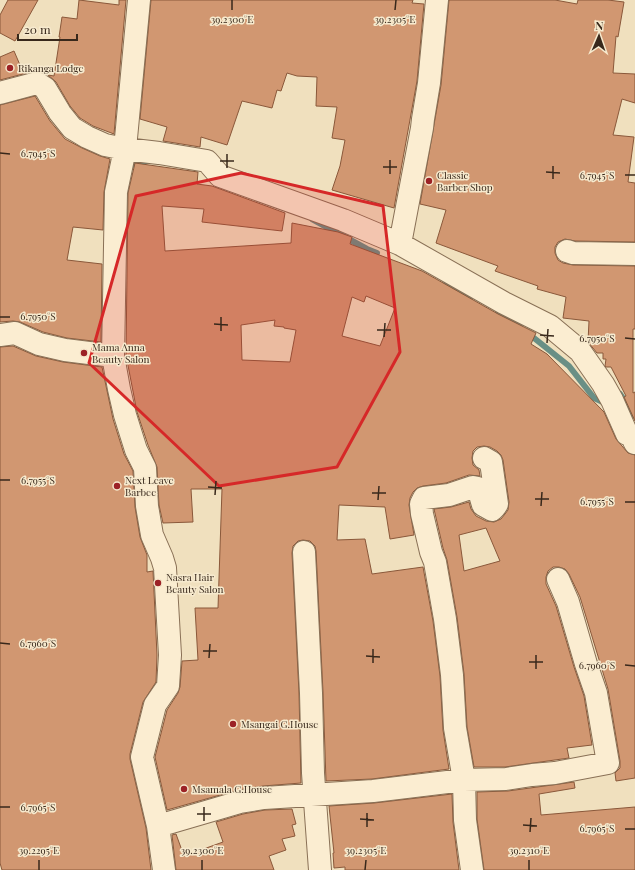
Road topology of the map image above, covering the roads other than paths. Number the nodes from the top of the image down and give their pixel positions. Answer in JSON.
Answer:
{"nodes":[{"id":1,"x":139,"y":0,"type":"edge"},
{"id":2,"x":437,"y":0,"type":"edge"},
{"id":3,"x":0,"y":93,"type":"edge"},
{"id":4,"x":125,"y":149,"type":"junction"},
{"id":5,"x":400,"y":244,"type":"junction"},
{"id":6,"x":567,"y":251,"type":"dead end"},
{"id":7,"x":635,"y":254,"type":"edge"},
{"id":8,"x":0,"y":335,"type":"edge"},
{"id":9,"x":113,"y":356,"type":"junction"},
{"id":10,"x":635,"y":443,"type":"edge"},
{"id":11,"x":484,"y":458,"type":"dead end"},
{"id":12,"x":304,"y":552,"type":"dead end"},
{"id":13,"x":558,"y":579,"type":"dead end"},
{"id":14,"x":464,"y":780,"type":"junction"},
{"id":15,"x":315,"y":794,"type":"junction"},
{"id":16,"x":158,"y":826,"type":"junction"},
{"id":17,"x":164,"y":870,"type":"edge"},
{"id":18,"x":320,"y":870,"type":"edge"},
{"id":19,"x":472,"y":870,"type":"edge"}],
"edges":[{"from":1,"to":4,"type":"street"},
{"from":2,"to":5,"type":"street"},
{"from":3,"to":4,"type":"street"},
{"from":4,"to":5,"type":"street"},
{"from":4,"to":9,"type":"street"},
{"from":5,"to":10,"type":"street"},
{"from":6,"to":7,"type":"street"},
{"from":8,"to":9,"type":"street"},
{"from":9,"to":16,"type":"street"},
{"from":11,"to":14,"type":"street"},
{"from":12,"to":15,"type":"street"},
{"from":13,"to":14,"type":"street"},
{"from":14,"to":15,"type":"street"},
{"from":14,"to":19,"type":"street"},
{"from":15,"to":16,"type":"street"},
{"from":15,"to":18,"type":"street"},
{"from":16,"to":17,"type":"street"}]}
